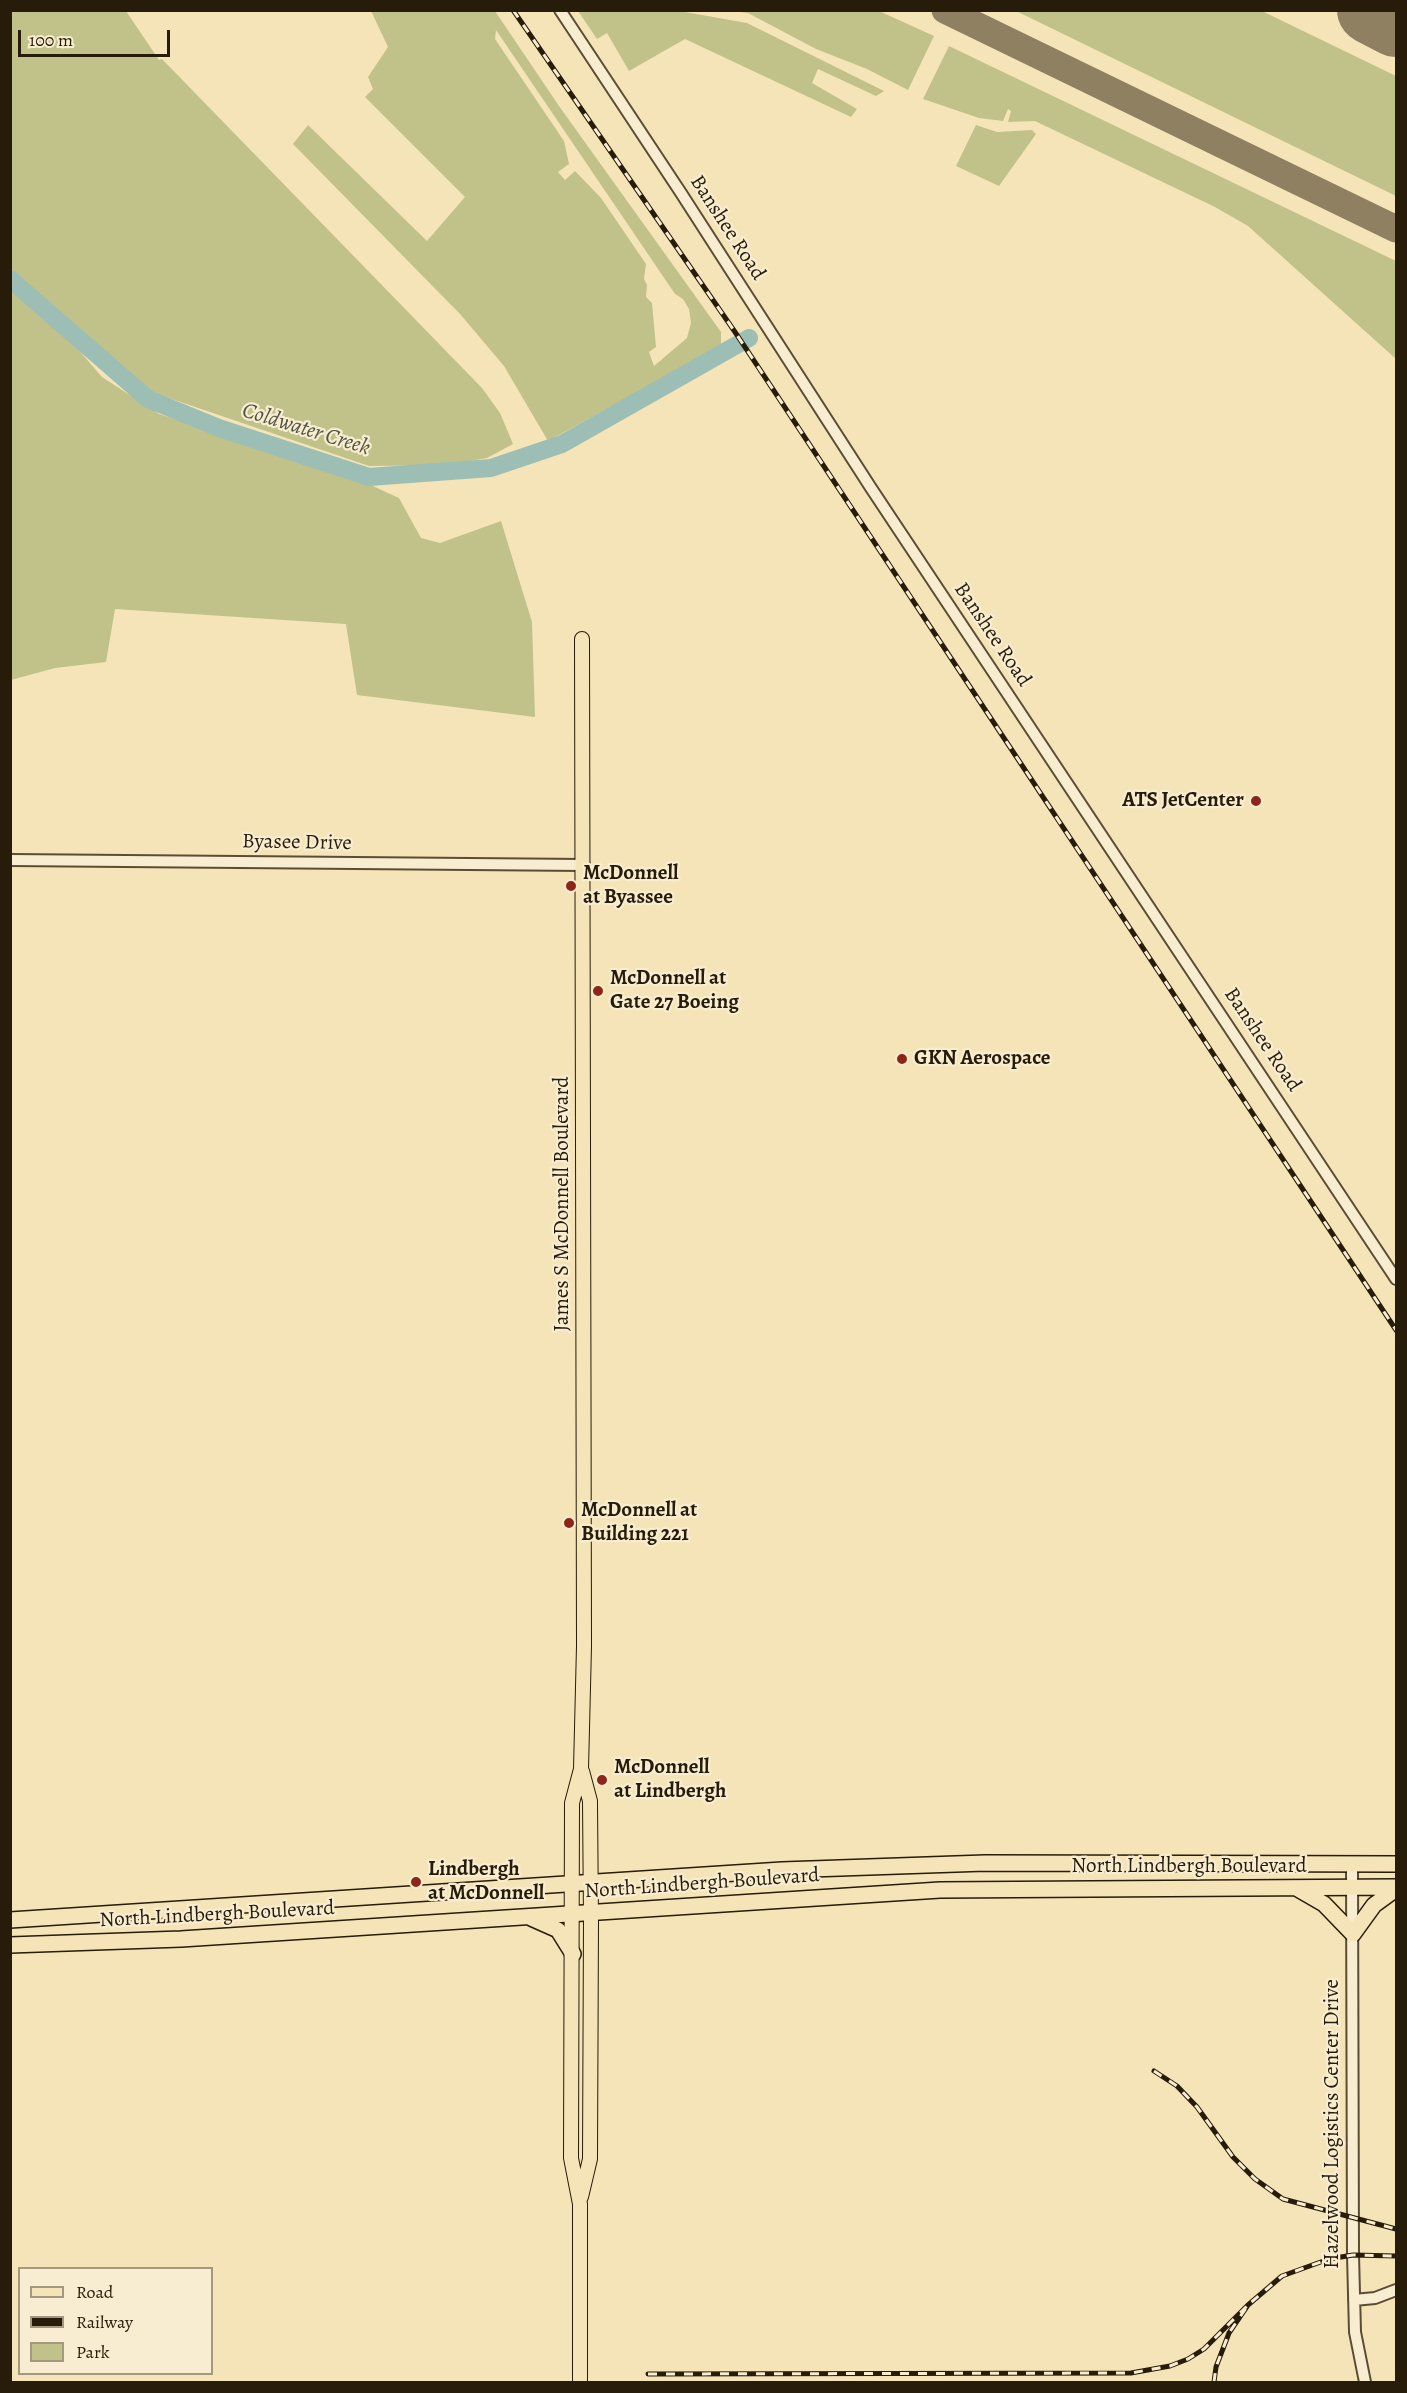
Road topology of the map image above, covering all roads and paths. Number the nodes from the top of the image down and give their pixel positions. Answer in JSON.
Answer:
{"nodes":[{"id":1,"x":560,"y":10,"type":"edge"},
{"id":2,"x":582,"y":639,"type":"dead end"},
{"id":3,"x":10,"y":860,"type":"edge"},
{"id":4,"x":584,"y":865,"type":"junction"},
{"id":5,"x":1396,"y":1279,"type":"edge"},
{"id":6,"x":581,"y":1769,"type":"junction"},
{"id":7,"x":1352,"y":1864,"type":"junction"},
{"id":8,"x":1396,"y":1864,"type":"edge"},
{"id":9,"x":590,"y":1881,"type":"junction"},
{"id":10,"x":573,"y":1882,"type":"junction"},
{"id":11,"x":1295,"y":1887,"type":"junction"},
{"id":12,"x":1352,"y":1887,"type":"junction"},
{"id":13,"x":1396,"y":1888,"type":"edge"},
{"id":14,"x":590,"y":1913,"type":"junction"},
{"id":15,"x":573,"y":1914,"type":"junction"},
{"id":16,"x":526,"y":1916,"type":"junction"},
{"id":17,"x":10,"y":1920,"type":"edge"},
{"id":18,"x":1353,"y":1934,"type":"junction"},
{"id":19,"x":10,"y":1945,"type":"edge"},
{"id":20,"x":573,"y":1954,"type":"junction"},
{"id":21,"x":580,"y":2204,"type":"junction"},
{"id":22,"x":1396,"y":2290,"type":"edge"},
{"id":23,"x":1354,"y":2300,"type":"junction"},
{"id":24,"x":580,"y":2382,"type":"edge"},
{"id":25,"x":1365,"y":2382,"type":"edge"}],
"edges":[{"from":1,"to":5,"type":"street","name":"Banshee Road"},
{"from":2,"to":4,"type":"main road","name":"James S McDonnell Boulevard"},
{"from":3,"to":4,"type":"street","name":"Byasee Drive"},
{"from":4,"to":6,"type":"main road","name":"James S McDonnell Boulevard"},
{"from":6,"to":9,"type":"main road","name":"James S McDonnell Boulevard"},
{"from":6,"to":10,"type":"main road","name":"James S McDonnell Boulevard"},
{"from":7,"to":8,"type":"highway","name":"North Lindbergh Boulevard"},
{"from":7,"to":9,"type":"highway","name":"North Lindbergh Boulevard"},
{"from":7,"to":12,"type":"street","name":"Hazelwood Logistics Center Drive"},
{"from":9,"to":10,"type":"highway","name":"North Lindbergh Boulevard"},
{"from":9,"to":14,"type":"main road","name":"James S McDonnell Boulevard"},
{"from":10,"to":15,"type":"main road","name":"James S McDonnell Boulevard"},
{"from":10,"to":17,"type":"highway","name":"North Lindbergh Boulevard"},
{"from":11,"to":12,"type":"highway","name":"North Lindbergh Boulevard"},
{"from":11,"to":14,"type":"highway","name":"North Lindbergh Boulevard"},
{"from":11,"to":18,"type":"highway"},
{"from":12,"to":13,"type":"highway","name":"North Lindbergh Boulevard"},
{"from":12,"to":18,"type":"street","name":"Hazelwood Logistics Center Drive"},
{"from":13,"to":18,"type":"highway"},
{"from":14,"to":15,"type":"highway","name":"North Lindbergh Boulevard"},
{"from":14,"to":21,"type":"main road","name":"James S McDonnell Boulevard"},
{"from":15,"to":16,"type":"highway","name":"North Lindbergh Boulevard"},
{"from":15,"to":20,"type":"main road","name":"James S McDonnell Boulevard"},
{"from":16,"to":19,"type":"highway","name":"North Lindbergh Boulevard"},
{"from":16,"to":20,"type":"highway"},
{"from":18,"to":23,"type":"street","name":"Hazelwood Logistics Center Drive"},
{"from":20,"to":21,"type":"main road","name":"James S McDonnell Boulevard"},
{"from":21,"to":24,"type":"main road","name":"James S McDonnell Boulevard"},
{"from":22,"to":23,"type":"street"},
{"from":23,"to":25,"type":"street","name":"Hazelwood Logistics Center Drive"}]}
